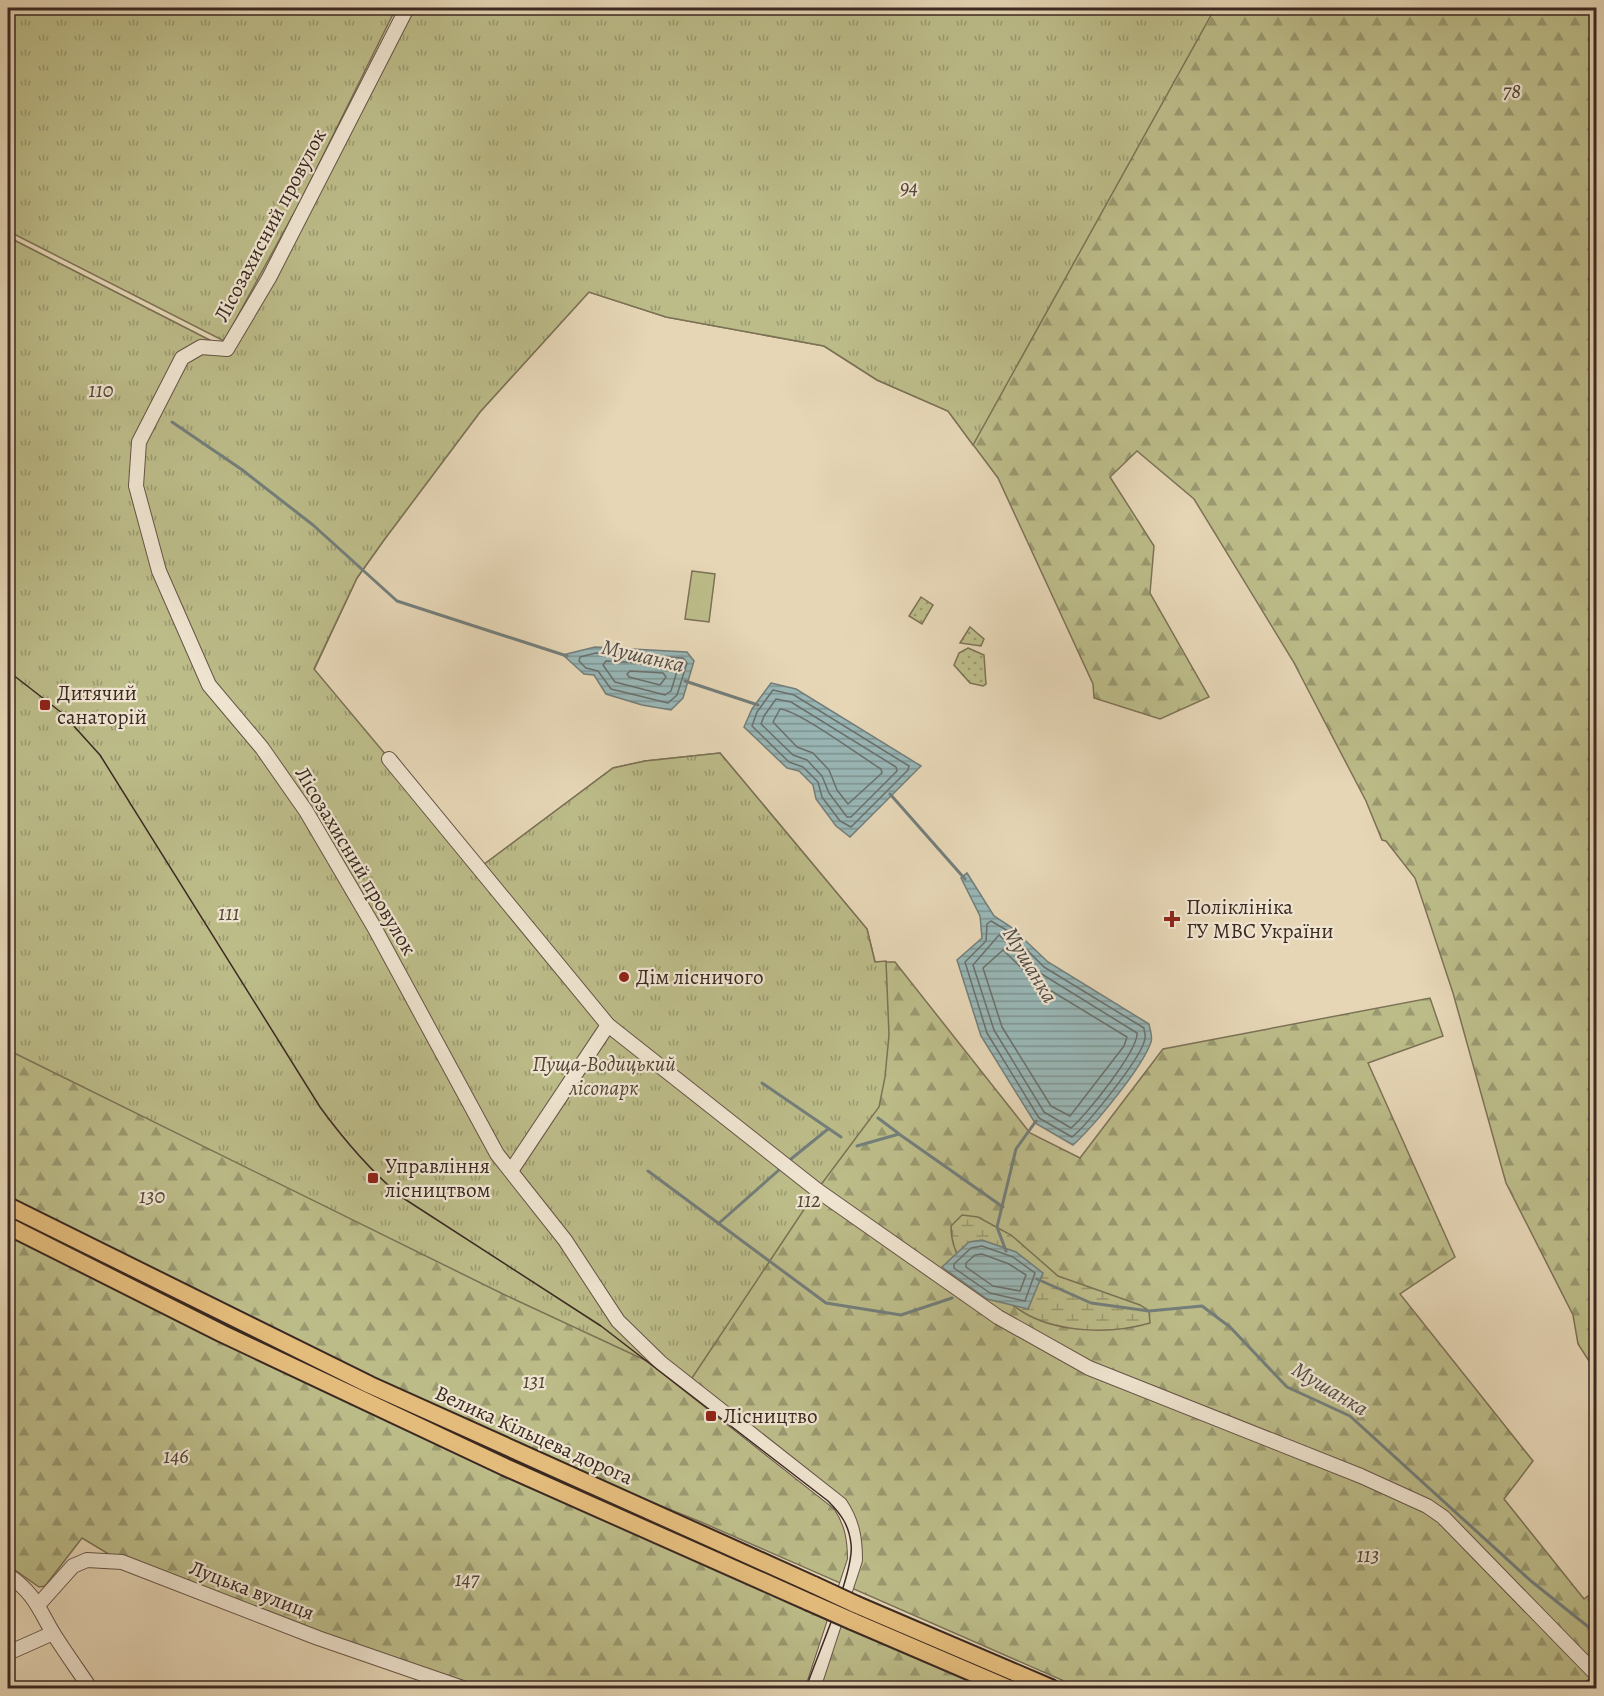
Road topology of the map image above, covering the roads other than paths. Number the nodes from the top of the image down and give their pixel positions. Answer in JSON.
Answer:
{"nodes":[{"id":1,"x":407,"y":8,"type":"edge"},
{"id":2,"x":389,"y":759,"type":"dead end"},
{"id":3,"x":608,"y":1025,"type":"junction"},
{"id":4,"x":511,"y":1171,"type":"junction"},
{"id":5,"x":8,"y":1206,"type":"edge"},
{"id":6,"x":8,"y":1226,"type":"edge"},
{"id":7,"x":8,"y":1575,"type":"edge"},
{"id":8,"x":39,"y":1604,"type":"junction"},
{"id":9,"x":854,"y":1613,"type":"junction"},
{"id":10,"x":53,"y":1633,"type":"junction"},
{"id":11,"x":8,"y":1653,"type":"edge"},
{"id":12,"x":1596,"y":1674,"type":"edge"},
{"id":13,"x":90,"y":1689,"type":"edge"},
{"id":14,"x":463,"y":1689,"type":"edge"},
{"id":15,"x":813,"y":1689,"type":"edge"},
{"id":16,"x":1008,"y":1689,"type":"edge"},
{"id":17,"x":1051,"y":1689,"type":"edge"}],
"edges":[{"from":1,"to":4,"type":"street","name":"Лісозахисний провулок"},
{"from":2,"to":3,"type":"street"},
{"from":3,"to":4,"type":"street"},
{"from":3,"to":12,"type":"street"},
{"from":4,"to":15,"type":"street","name":"Лісозахисний провулок"},
{"from":5,"to":9,"type":"main road","name":"Велика Кільцева дорога","bridge":true},
{"from":6,"to":9,"type":"main road","name":"Велика Кільцева дорога","bridge":true},
{"from":7,"to":8,"type":"street"},
{"from":8,"to":10,"type":"street"},
{"from":8,"to":14,"type":"street","name":"Луцька вулиця"},
{"from":9,"to":16,"type":"main road","name":"Велика Кільцева дорога"},
{"from":9,"to":17,"type":"main road","name":"Велика Кільцева дорога"},
{"from":10,"to":11,"type":"street"},
{"from":10,"to":13,"type":"street"}]}
